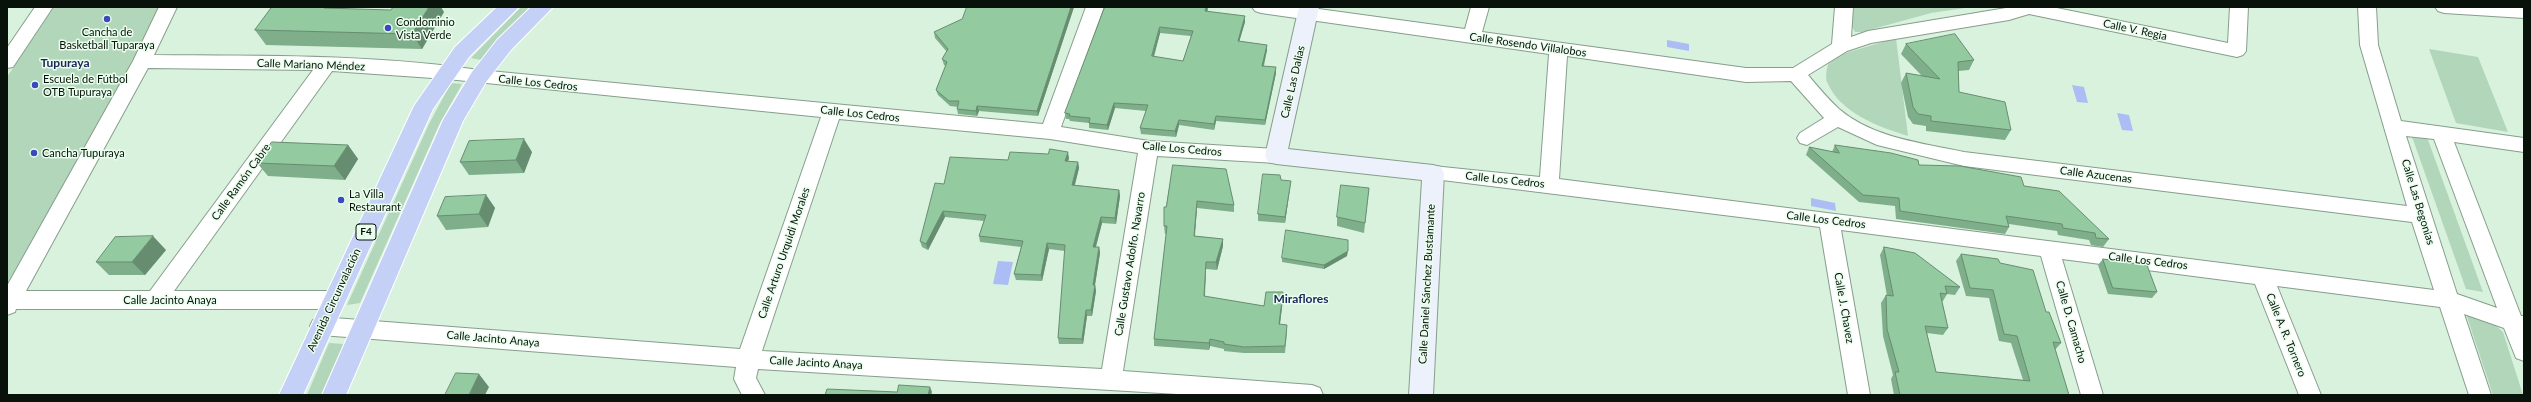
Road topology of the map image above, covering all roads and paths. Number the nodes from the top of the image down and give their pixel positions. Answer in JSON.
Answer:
{"nodes":[{"id":1,"x":44,"y":7,"type":"edge"},
{"id":2,"x":168,"y":7,"type":"edge"},
{"id":3,"x":509,"y":7,"type":"edge"},
{"id":4,"x":543,"y":7,"type":"edge"},
{"id":5,"x":1094,"y":7,"type":"edge"},
{"id":6,"x":1261,"y":7,"type":"edge"},
{"id":7,"x":1480,"y":7,"type":"edge"},
{"id":8,"x":1844,"y":7,"type":"edge"},
{"id":9,"x":2239,"y":7,"type":"edge"},
{"id":10,"x":2367,"y":7,"type":"edge"},
{"id":11,"x":2444,"y":7,"type":"edge"},
{"id":12,"x":2033,"y":8,"type":"edge"},
{"id":13,"x":1308,"y":11,"type":"edge"},
{"id":14,"x":2524,"y":12,"type":"edge"},
{"id":15,"x":1472,"y":37,"type":"junction"},
{"id":16,"x":1841,"y":47,"type":"junction"},
{"id":17,"x":1558,"y":49,"type":"junction"},
{"id":18,"x":142,"y":61,"type":"junction"},
{"id":19,"x":7,"y":62,"type":"edge"},
{"id":20,"x":327,"y":64,"type":"junction"},
{"id":21,"x":447,"y":72,"type":"junction"},
{"id":22,"x":1796,"y":74,"type":"junction"},
{"id":23,"x":479,"y":77,"type":"junction"},
{"id":24,"x":832,"y":111,"type":"junction"},
{"id":25,"x":1838,"y":118,"type":"junction"},
{"id":26,"x":2395,"y":127,"type":"junction"},
{"id":27,"x":1050,"y":132,"type":"junction"},
{"id":28,"x":2441,"y":133,"type":"junction"},
{"id":29,"x":1807,"y":138,"type":"dead end"},
{"id":30,"x":2524,"y":145,"type":"edge"},
{"id":31,"x":1149,"y":148,"type":"junction"},
{"id":32,"x":1276,"y":156,"type":"junction"},
{"id":33,"x":1433,"y":173,"type":"junction"},
{"id":34,"x":1549,"y":184,"type":"junction"},
{"id":35,"x":2420,"y":214,"type":"junction"},
{"id":36,"x":1830,"y":220,"type":"junction"},
{"id":37,"x":2049,"y":249,"type":"junction"},
{"id":38,"x":2262,"y":276,"type":"junction"},
{"id":39,"x":156,"y":300,"type":"junction"},
{"id":40,"x":333,"y":300,"type":"junction"},
{"id":41,"x":2449,"y":300,"type":"junction"},
{"id":42,"x":8,"y":302,"type":"edge"},
{"id":43,"x":2519,"y":324,"type":"edge"},
{"id":44,"x":321,"y":326,"type":"junction"},
{"id":45,"x":362,"y":328,"type":"junction"},
{"id":46,"x":2524,"y":352,"type":"edge"},
{"id":47,"x":748,"y":359,"type":"junction"},
{"id":48,"x":1111,"y":379,"type":"junction"},
{"id":49,"x":291,"y":395,"type":"edge"},
{"id":50,"x":334,"y":395,"type":"edge"},
{"id":51,"x":754,"y":395,"type":"edge"},
{"id":52,"x":1312,"y":395,"type":"edge"},
{"id":53,"x":1421,"y":395,"type":"edge"},
{"id":54,"x":1859,"y":395,"type":"edge"},
{"id":55,"x":2092,"y":395,"type":"edge"},
{"id":56,"x":2310,"y":395,"type":"edge"},
{"id":57,"x":2480,"y":395,"type":"edge"}],
"edges":[{"from":1,"to":19,"type":"street"},
{"from":2,"to":18,"type":"street"},
{"from":3,"to":21,"type":"highway","name":"Avenida Circunvalación","number":"F4"},
{"from":4,"to":23,"type":"highway"},
{"from":5,"to":27,"type":"street"},
{"from":6,"to":13,"type":"street","name":"Calle Rosendo Villalobos"},
{"from":7,"to":15,"type":"street"},
{"from":8,"to":16,"type":"street"},
{"from":9,"to":12,"type":"street","name":"Calle V. Regia"},
{"from":10,"to":26,"type":"street","name":"Calle Las Begonias"},
{"from":11,"to":14,"type":"street"},
{"from":12,"to":16,"type":"street"},
{"from":13,"to":15,"type":"street","name":"Calle Rosendo Villalobos"},
{"from":13,"to":32,"type":"street","name":"Calle Las Dalias"},
{"from":15,"to":17,"type":"street","name":"Calle Rosendo Villalobos"},
{"from":16,"to":22,"type":"street"},
{"from":17,"to":22,"type":"street","name":"Calle Rosendo Villalobos"},
{"from":17,"to":34,"type":"street"},
{"from":18,"to":20,"type":"street","name":"Calle Mariano Méndez"},
{"from":18,"to":42,"type":"street"},
{"from":20,"to":21,"type":"street","name":"Calle Mariano Méndez"},
{"from":20,"to":39,"type":"street","name":"Calle Ramón Cabre"},
{"from":21,"to":23,"type":"street","name":"Calle Mariano Méndez"},
{"from":21,"to":40,"type":"highway","name":"Avenida Circunvalación","number":"F4"},
{"from":22,"to":25,"type":"street","name":"Calle Azucenas"},
{"from":23,"to":24,"type":"street","name":"Calle Los Cedros"},
{"from":23,"to":45,"type":"highway"},
{"from":24,"to":27,"type":"street","name":"Calle Los Cedros"},
{"from":24,"to":47,"type":"street","name":"Calle Arturo Urquidi Morales"},
{"from":25,"to":29,"type":"street"},
{"from":25,"to":35,"type":"street","name":"Calle Azucenas"},
{"from":26,"to":28,"type":"street"},
{"from":26,"to":35,"type":"street","name":"Calle Las Begonias"},
{"from":27,"to":31,"type":"street","name":"Calle Los Cedros"},
{"from":28,"to":30,"type":"street"},
{"from":28,"to":43,"type":"street"},
{"from":31,"to":32,"type":"street","name":"Calle Los Cedros"},
{"from":31,"to":48,"type":"street","name":"Calle Gustavo Adolfo. Navarro"},
{"from":32,"to":33,"type":"street","name":"Calle Los Cedros"},
{"from":33,"to":34,"type":"street","name":"Calle Los Cedros"},
{"from":33,"to":53,"type":"street","name":"Calle Daniel Sánchez Bustamante"},
{"from":34,"to":36,"type":"street","name":"Calle Los Cedros"},
{"from":35,"to":41,"type":"street","name":"Calle Las Begonias"},
{"from":36,"to":37,"type":"street","name":"Calle Los Cedros"},
{"from":36,"to":54,"type":"street","name":"Calle J. Chavez"},
{"from":37,"to":38,"type":"street","name":"Calle Los Cedros"},
{"from":37,"to":55,"type":"street","name":"Calle D. Camacho"},
{"from":38,"to":41,"type":"street","name":"Calle Los Cedros"},
{"from":38,"to":56,"type":"street","name":"Calle A. R. Tornero"},
{"from":39,"to":40,"type":"street","name":"Calle Jacinto Anaya"},
{"from":39,"to":42,"type":"street","name":"Calle Jacinto Anaya"},
{"from":40,"to":44,"type":"highway","name":"Avenida Circunvalación","number":"F4"},
{"from":41,"to":43,"type":"street","name":"Calle Los Cedros"},
{"from":41,"to":57,"type":"street","name":"Calle Las Begonias"},
{"from":43,"to":46,"type":"street"},
{"from":44,"to":45,"type":"street","name":"Calle Jacinto Anaya"},
{"from":44,"to":49,"type":"highway","name":"Avenida Circunvalación","number":"F4"},
{"from":45,"to":47,"type":"street","name":"Calle Jacinto Anaya"},
{"from":45,"to":50,"type":"highway"},
{"from":47,"to":48,"type":"street","name":"Calle Jacinto Anaya"},
{"from":47,"to":51,"type":"street","name":"Calle Arturo Urquidi Morales"},
{"from":48,"to":52,"type":"street","name":"Calle Jacinto Anaya"}]}
